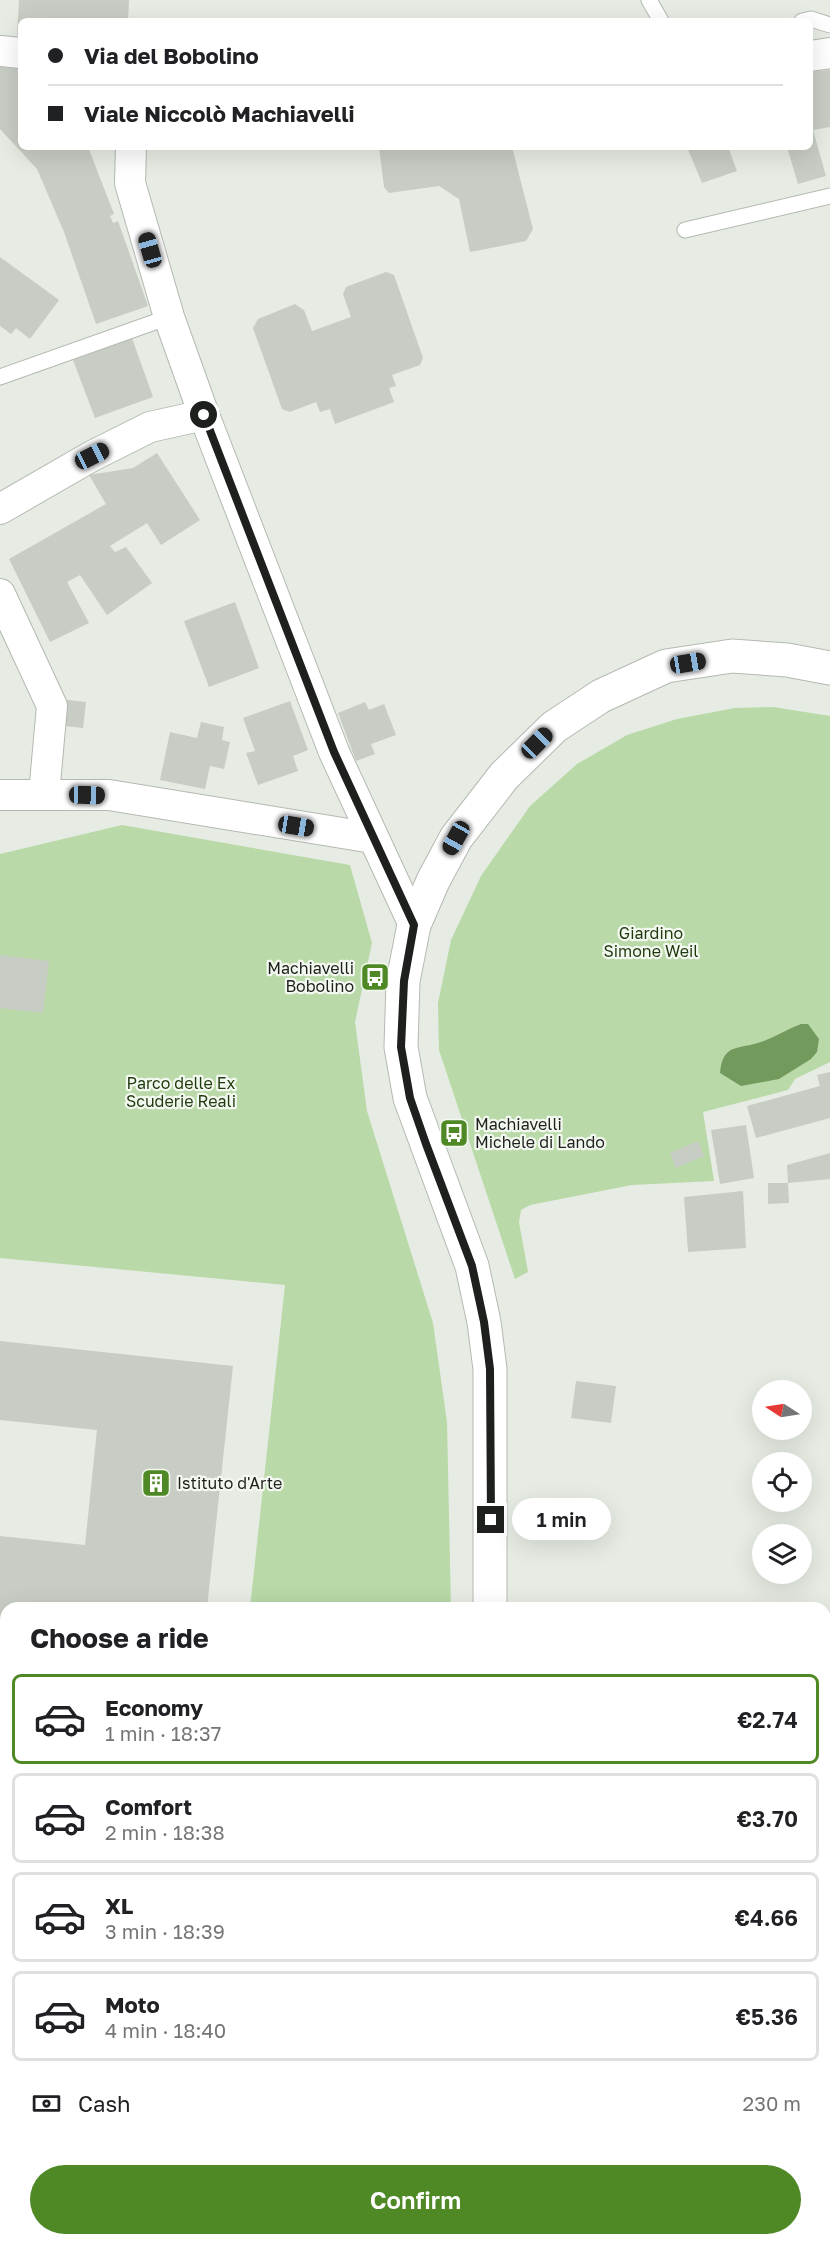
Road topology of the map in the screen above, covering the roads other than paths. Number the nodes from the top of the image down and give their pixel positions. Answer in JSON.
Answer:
{"nodes":[{"id":1,"x":649,"y":0,"type":"edge"},
{"id":2,"x":659,"y":18,"type":"edge"},
{"id":3,"x":813,"y":21,"type":"edge"},
{"id":4,"x":830,"y":26,"type":"edge"},
{"id":5,"x":0,"y":51,"type":"edge"},
{"id":6,"x":830,"y":53,"type":"edge"},
{"id":7,"x":18,"y":54,"type":"edge"},
{"id":8,"x":813,"y":56,"type":"edge"},
{"id":9,"x":130,"y":150,"type":"edge"},
{"id":10,"x":830,"y":196,"type":"edge"},
{"id":11,"x":685,"y":230,"type":"dead end"},
{"id":12,"x":169,"y":317,"type":"junction"},
{"id":13,"x":0,"y":377,"type":"edge"},
{"id":14,"x":204,"y":415,"type":"junction"},
{"id":15,"x":0,"y":509,"type":"edge"},
{"id":16,"x":0,"y":594,"type":"edge"},
{"id":17,"x":830,"y":668,"type":"edge"},
{"id":18,"x":44,"y":794,"type":"junction"},
{"id":19,"x":0,"y":795,"type":"edge"},
{"id":20,"x":373,"y":838,"type":"junction"},
{"id":21,"x":414,"y":925,"type":"junction"},
{"id":22,"x":490,"y":1602,"type":"edge"}],
"edges":[{"from":1,"to":2,"type":"lane"},
{"from":3,"to":4,"type":"lane"},
{"from":5,"to":7,"type":"street"},
{"from":6,"to":8,"type":"street"},
{"from":9,"to":12,"type":"street"},
{"from":10,"to":11,"type":"lane"},
{"from":12,"to":13,"type":"lane"},
{"from":12,"to":14,"type":"street"},
{"from":14,"to":15,"type":"street"},
{"from":14,"to":20,"type":"street"},
{"from":16,"to":18,"type":"street"},
{"from":17,"to":21,"type":"main road"},
{"from":18,"to":19,"type":"street"},
{"from":18,"to":20,"type":"street"},
{"from":20,"to":21,"type":"street"},
{"from":21,"to":22,"type":"main road"}]}
